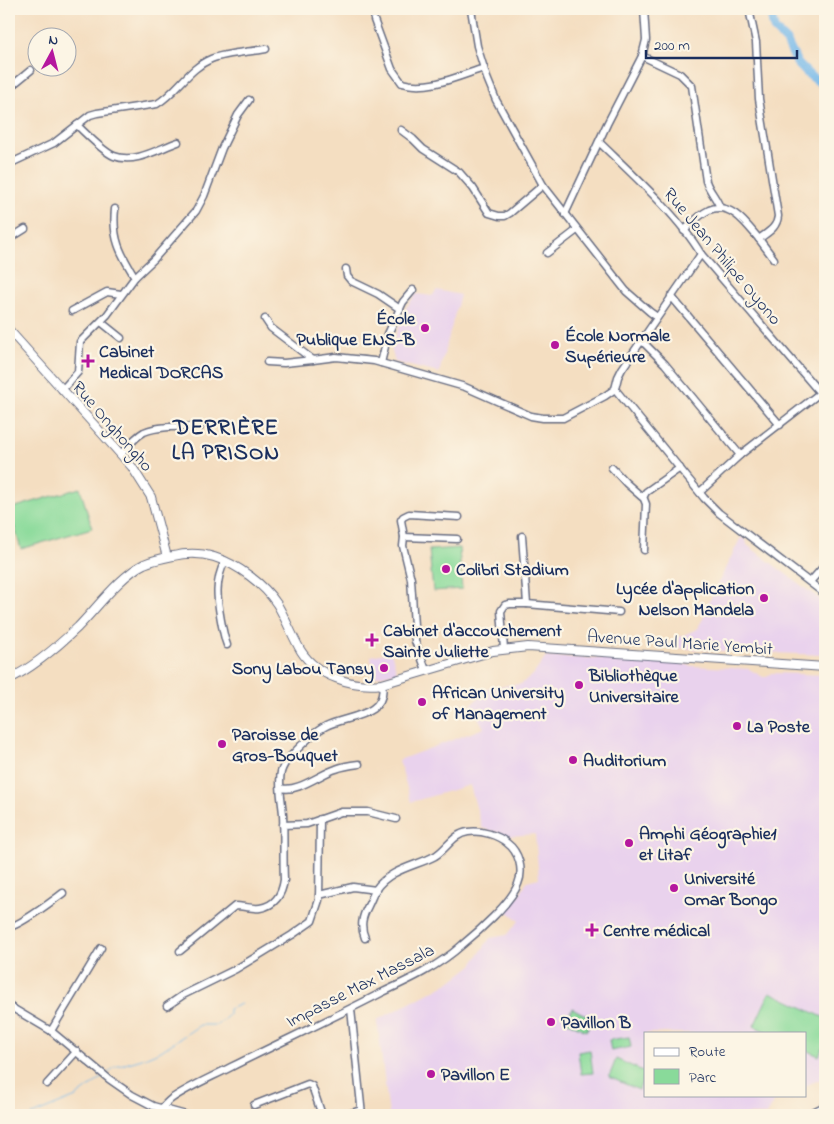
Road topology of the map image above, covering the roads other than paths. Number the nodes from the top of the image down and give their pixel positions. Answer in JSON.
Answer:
{"nodes":[{"id":1,"x":471,"y":9,"type":"edge"},
{"id":2,"x":644,"y":9,"type":"edge"},
{"id":3,"x":749,"y":9,"type":"edge"},
{"id":4,"x":374,"y":20,"type":"dead end"},
{"id":5,"x":266,"y":49,"type":"dead end"},
{"id":6,"x":642,"y":56,"type":"junction"},
{"id":7,"x":484,"y":68,"type":"junction"},
{"id":8,"x":28,"y":73,"type":"edge"},
{"id":9,"x":9,"y":88,"type":"edge"},
{"id":10,"x":249,"y":100,"type":"dead end"},
{"id":11,"x":77,"y":126,"type":"junction"},
{"id":12,"x":401,"y":130,"type":"dead end"},
{"id":13,"x":178,"y":142,"type":"dead end"},
{"id":14,"x":599,"y":142,"type":"junction"},
{"id":15,"x":9,"y":164,"type":"edge"},
{"id":16,"x":543,"y":185,"type":"junction"},
{"id":17,"x":720,"y":208,"type":"junction"},
{"id":18,"x":115,"y":209,"type":"dead end"},
{"id":19,"x":565,"y":214,"type":"junction"},
{"id":20,"x":25,"y":229,"type":"dead end"},
{"id":21,"x":577,"y":230,"type":"junction"},
{"id":22,"x":684,"y":230,"type":"junction"},
{"id":23,"x":9,"y":239,"type":"edge"},
{"id":24,"x":759,"y":239,"type":"junction"},
{"id":25,"x":547,"y":253,"type":"dead end"},
{"id":26,"x":701,"y":254,"type":"junction"},
{"id":27,"x":774,"y":259,"type":"dead end"},
{"id":28,"x":346,"y":269,"type":"dead end"},
{"id":29,"x":135,"y":276,"type":"junction"},
{"id":30,"x":413,"y":290,"type":"dead end"},
{"id":31,"x":121,"y":294,"type":"junction"},
{"id":32,"x":672,"y":296,"type":"junction"},
{"id":33,"x":400,"y":308,"type":"junction"},
{"id":34,"x":72,"y":311,"type":"dead end"},
{"id":35,"x":657,"y":316,"type":"junction"},
{"id":36,"x":265,"y":319,"type":"dead end"},
{"id":37,"x":101,"y":322,"type":"junction"},
{"id":38,"x":9,"y":330,"type":"edge"},
{"id":39,"x":121,"y":338,"type":"dead end"},
{"id":40,"x":642,"y":341,"type":"junction"},
{"id":41,"x":313,"y":360,"type":"junction"},
{"id":42,"x":267,"y":362,"type":"dead end"},
{"id":43,"x":377,"y":362,"type":"junction"},
{"id":44,"x":615,"y":389,"type":"junction"},
{"id":45,"x":62,"y":390,"type":"junction"},
{"id":46,"x":822,"y":391,"type":"edge"},
{"id":47,"x":780,"y":425,"type":"junction"},
{"id":48,"x":200,"y":426,"type":"dead end"},
{"id":49,"x":121,"y":454,"type":"junction"},
{"id":50,"x":740,"y":455,"type":"junction"},
{"id":51,"x":612,"y":468,"type":"dead end"},
{"id":52,"x":680,"y":468,"type":"junction"},
{"id":53,"x":700,"y":492,"type":"junction"},
{"id":54,"x":643,"y":497,"type":"junction"},
{"id":55,"x":459,"y":517,"type":"dead end"},
{"id":56,"x":522,"y":536,"type":"dead end"},
{"id":57,"x":404,"y":537,"type":"junction"},
{"id":58,"x":457,"y":539,"type":"dead end"},
{"id":59,"x":644,"y":550,"type":"dead end"},
{"id":60,"x":167,"y":557,"type":"junction"},
{"id":61,"x":225,"y":562,"type":"junction"},
{"id":62,"x":825,"y":565,"type":"edge"},
{"id":63,"x":810,"y":582,"type":"junction"},
{"id":64,"x":825,"y":594,"type":"edge"},
{"id":65,"x":527,"y":604,"type":"junction"},
{"id":66,"x":619,"y":612,"type":"dead end"},
{"id":67,"x":227,"y":645,"type":"dead end"},
{"id":68,"x":504,"y":649,"type":"junction"},
{"id":69,"x":825,"y":667,"type":"edge"},
{"id":70,"x":426,"y":670,"type":"junction"},
{"id":71,"x":9,"y":679,"type":"edge"},
{"id":72,"x":382,"y":684,"type":"junction"},
{"id":73,"x":359,"y":764,"type":"dead end"},
{"id":74,"x":281,"y":788,"type":"junction"},
{"id":75,"x":320,"y":819,"type":"junction"},
{"id":76,"x":396,"y":819,"type":"dead end"},
{"id":77,"x":283,"y":825,"type":"junction"},
{"id":78,"x":376,"y":890,"type":"junction"},
{"id":79,"x":63,"y":893,"type":"dead end"},
{"id":80,"x":320,"y":895,"type":"junction"},
{"id":81,"x":9,"y":927,"type":"edge"},
{"id":82,"x":365,"y":938,"type":"dead end"},
{"id":83,"x":102,"y":948,"type":"dead end"},
{"id":84,"x":180,"y":951,"type":"dead end"},
{"id":85,"x":9,"y":1006,"type":"edge"},
{"id":86,"x":167,"y":1006,"type":"dead end"},
{"id":87,"x":351,"y":1009,"type":"junction"},
{"id":88,"x":51,"y":1031,"type":"junction"},
{"id":89,"x":77,"y":1051,"type":"junction"},
{"id":90,"x":47,"y":1084,"type":"dead end"},
{"id":91,"x":254,"y":1105,"type":"dead end"},
{"id":92,"x":825,"y":1106,"type":"edge"},
{"id":93,"x":163,"y":1108,"type":"junction"},
{"id":94,"x":361,"y":1113,"type":"edge"},
{"id":95,"x":155,"y":1115,"type":"edge"},
{"id":96,"x":186,"y":1115,"type":"edge"},
{"id":97,"x":322,"y":1115,"type":"edge"},
{"id":98,"x":344,"y":1115,"type":"edge"},
{"id":99,"x":807,"y":1115,"type":"edge"}],
"edges":[{"from":1,"to":7,"type":"street"},
{"from":2,"to":6,"type":"street"},
{"from":3,"to":24,"type":"street"},
{"from":4,"to":7,"type":"street"},
{"from":5,"to":11,"type":"street"},
{"from":6,"to":14,"type":"street"},
{"from":6,"to":17,"type":"street"},
{"from":7,"to":16,"type":"street"},
{"from":8,"to":9,"type":"street"},
{"from":10,"to":29,"type":"street"},
{"from":11,"to":13,"type":"street"},
{"from":11,"to":15,"type":"street"},
{"from":12,"to":16,"type":"street"},
{"from":14,"to":19,"type":"street"},
{"from":14,"to":22,"type":"street","name":"Rue Jean Philipe Oyono"},
{"from":16,"to":19,"type":"street"},
{"from":17,"to":22,"type":"street"},
{"from":17,"to":24,"type":"street"},
{"from":18,"to":29,"type":"street"},
{"from":19,"to":21,"type":"street"},
{"from":20,"to":23,"type":"street"},
{"from":21,"to":25,"type":"street"},
{"from":21,"to":35,"type":"street"},
{"from":22,"to":26,"type":"street","name":"Rue Jean Philipe Oyono"},
{"from":24,"to":27,"type":"street"},
{"from":26,"to":32,"type":"street"},
{"from":26,"to":46,"type":"street","name":"Rue Jean Philipe Oyono"},
{"from":28,"to":33,"type":"street"},
{"from":29,"to":31,"type":"street"},
{"from":30,"to":33,"type":"street"},
{"from":31,"to":34,"type":"street"},
{"from":31,"to":37,"type":"street"},
{"from":32,"to":35,"type":"street"},
{"from":32,"to":47,"type":"street"},
{"from":33,"to":43,"type":"street"},
{"from":35,"to":40,"type":"street"},
{"from":36,"to":41,"type":"street"},
{"from":37,"to":39,"type":"street"},
{"from":37,"to":45,"type":"street"},
{"from":38,"to":45,"type":"main road","name":"Rue Onghongho"},
{"from":40,"to":44,"type":"street"},
{"from":40,"to":50,"type":"street"},
{"from":41,"to":42,"type":"street"},
{"from":41,"to":43,"type":"street"},
{"from":43,"to":44,"type":"street"},
{"from":44,"to":52,"type":"street"},
{"from":45,"to":49,"type":"main road","name":"Rue Onghongho"},
{"from":46,"to":47,"type":"street"},
{"from":47,"to":50,"type":"street"},
{"from":48,"to":49,"type":"street"},
{"from":49,"to":60,"type":"main road","name":"Rue Onghongho"},
{"from":50,"to":53,"type":"street"},
{"from":51,"to":54,"type":"street"},
{"from":52,"to":53,"type":"street"},
{"from":52,"to":54,"type":"street"},
{"from":53,"to":63,"type":"street"},
{"from":54,"to":59,"type":"street"},
{"from":55,"to":57,"type":"street"},
{"from":56,"to":65,"type":"street"},
{"from":57,"to":58,"type":"street"},
{"from":57,"to":70,"type":"street"},
{"from":60,"to":61,"type":"main road","name":"Avenue Paul Marie Yembit"},
{"from":60,"to":71,"type":"main road","name":"Avenue Paul Marie Yembit"},
{"from":61,"to":67,"type":"street"},
{"from":61,"to":72,"type":"main road","name":"Avenue Paul Marie Yembit"},
{"from":62,"to":63,"type":"street"},
{"from":63,"to":64,"type":"street"},
{"from":65,"to":66,"type":"street"},
{"from":65,"to":68,"type":"street"},
{"from":68,"to":69,"type":"main road","name":"Avenue Paul Marie Yembit"},
{"from":68,"to":70,"type":"main road","name":"Avenue Paul Marie Yembit"},
{"from":70,"to":72,"type":"main road","name":"Avenue Paul Marie Yembit"},
{"from":72,"to":74,"type":"street"},
{"from":73,"to":74,"type":"street"},
{"from":74,"to":77,"type":"street"},
{"from":75,"to":76,"type":"street"},
{"from":75,"to":77,"type":"street"},
{"from":75,"to":80,"type":"street"},
{"from":77,"to":84,"type":"street"},
{"from":78,"to":80,"type":"street"},
{"from":78,"to":82,"type":"street","name":"Impasse Max Massala"},
{"from":78,"to":87,"type":"street","name":"Impasse Max Massala"},
{"from":79,"to":81,"type":"street"},
{"from":80,"to":86,"type":"street"},
{"from":83,"to":88,"type":"street"},
{"from":85,"to":88,"type":"street"},
{"from":87,"to":93,"type":"street","name":"Impasse Max Massala"},
{"from":87,"to":94,"type":"street"},
{"from":88,"to":89,"type":"street"},
{"from":89,"to":90,"type":"street"},
{"from":89,"to":93,"type":"street"},
{"from":91,"to":97,"type":"street"},
{"from":92,"to":99,"type":"street"},
{"from":93,"to":95,"type":"street","name":"Impasse Max Massala"},
{"from":93,"to":96,"type":"street"},
{"from":94,"to":98,"type":"street"}]}
